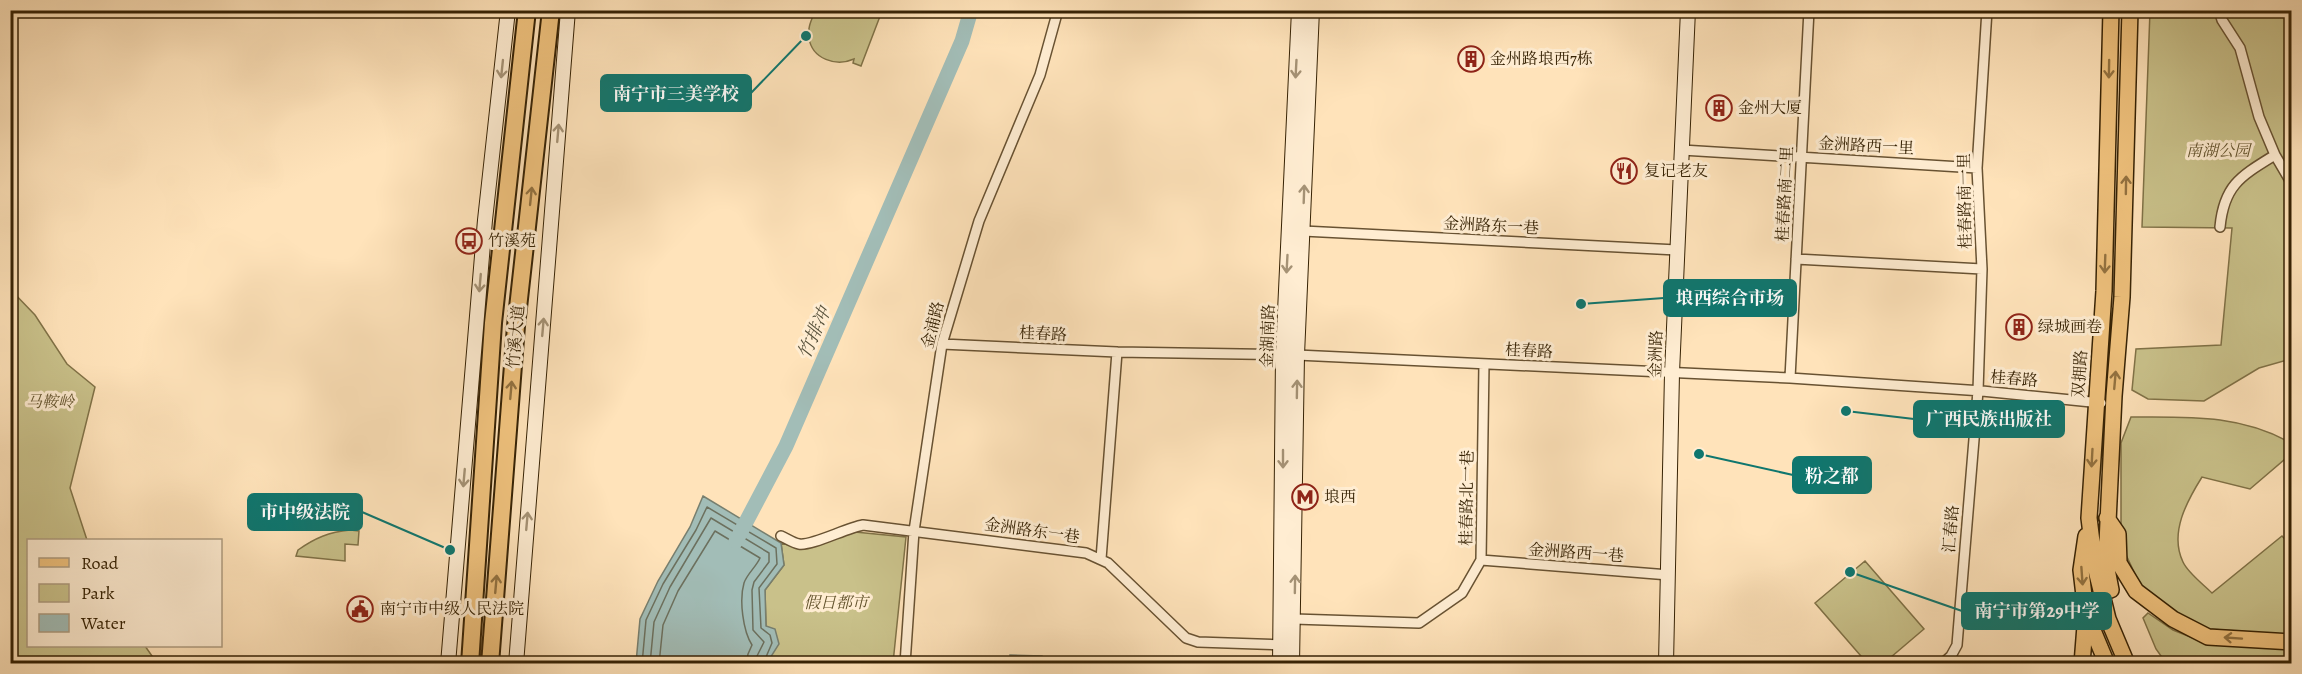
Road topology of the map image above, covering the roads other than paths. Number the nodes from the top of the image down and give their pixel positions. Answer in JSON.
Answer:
{"nodes":[{"id":1,"x":508,"y":10,"type":"edge"},
{"id":2,"x":527,"y":10,"type":"edge"},
{"id":3,"x":551,"y":10,"type":"edge"},
{"id":4,"x":568,"y":10,"type":"edge"},
{"id":5,"x":1058,"y":10,"type":"edge"},
{"id":6,"x":1299,"y":10,"type":"edge"},
{"id":7,"x":1312,"y":10,"type":"edge"},
{"id":8,"x":1688,"y":10,"type":"edge"},
{"id":9,"x":1809,"y":10,"type":"edge"},
{"id":10,"x":1987,"y":10,"type":"edge"},
{"id":11,"x":2111,"y":10,"type":"edge"},
{"id":12,"x":2130,"y":10,"type":"edge"},
{"id":13,"x":2219,"y":10,"type":"edge"},
{"id":14,"x":1682,"y":150,"type":"junction"},
{"id":15,"x":2275,"y":155,"type":"junction"},
{"id":16,"x":1802,"y":157,"type":"junction"},
{"id":17,"x":1977,"y":168,"type":"junction"},
{"id":18,"x":2292,"y":184,"type":"edge"},
{"id":19,"x":2220,"y":227,"type":"dead end"},
{"id":20,"x":1303,"y":231,"type":"junction"},
{"id":21,"x":1677,"y":250,"type":"junction"},
{"id":22,"x":1796,"y":259,"type":"junction"},
{"id":23,"x":1982,"y":269,"type":"junction"},
{"id":24,"x":942,"y":344,"type":"junction"},
{"id":25,"x":1117,"y":352,"type":"junction"},
{"id":26,"x":1290,"y":355,"type":"junction"},
{"id":27,"x":1484,"y":364,"type":"junction"},
{"id":28,"x":1672,"y":372,"type":"junction"},
{"id":29,"x":1790,"y":378,"type":"junction"},
{"id":30,"x":1978,"y":391,"type":"junction"},
{"id":31,"x":2096,"y":402,"type":"junction"},
{"id":32,"x":2113,"y":404,"type":"junction"},
{"id":33,"x":2089,"y":518,"type":"junction"},
{"id":34,"x":2107,"y":518,"type":"junction"},
{"id":35,"x":914,"y":531,"type":"junction"},
{"id":36,"x":781,"y":536,"type":"dead end"},
{"id":37,"x":1101,"y":559,"type":"junction"},
{"id":38,"x":1481,"y":560,"type":"junction"},
{"id":39,"x":1669,"y":575,"type":"junction"},
{"id":40,"x":2086,"y":613,"type":"junction"},
{"id":41,"x":1294,"y":619,"type":"junction"},
{"id":42,"x":2292,"y":642,"type":"edge"},
{"id":43,"x":1287,"y":645,"type":"junction"},
{"id":44,"x":448,"y":663,"type":"edge"},
{"id":45,"x":470,"y":663,"type":"edge"},
{"id":46,"x":490,"y":663,"type":"edge"},
{"id":47,"x":516,"y":663,"type":"edge"},
{"id":48,"x":905,"y":663,"type":"edge"},
{"id":49,"x":1280,"y":663,"type":"edge"},
{"id":50,"x":1292,"y":663,"type":"edge"},
{"id":51,"x":1666,"y":663,"type":"edge"},
{"id":52,"x":1942,"y":663,"type":"edge"},
{"id":53,"x":2082,"y":663,"type":"edge"},
{"id":54,"x":2107,"y":663,"type":"edge"},
{"id":55,"x":2127,"y":663,"type":"edge"},
{"id":56,"x":2138,"y":663,"type":"edge"}],
"edges":[{"from":1,"to":44,"type":"main road","one_way":true},
{"from":2,"to":45,"type":"highway","name":"竹溪大道"},
{"from":46,"to":3,"type":"highway","name":"竹溪大道","one_way":true},
{"from":47,"to":4,"type":"main road","one_way":true},
{"from":5,"to":24,"type":"street","name":"金浦路"},
{"from":6,"to":26,"type":"main road","name":"金湖南路","one_way":true},
{"from":20,"to":7,"type":"main road","name":"金湖南路","one_way":true},
{"from":8,"to":14,"type":"main road","name":"金洲路"},
{"from":9,"to":16,"type":"street","name":"桂春路南二里"},
{"from":10,"to":17,"type":"street","name":"桂春路南一里"},
{"from":11,"to":31,"type":"main road","name":"双拥路","one_way":true},
{"from":32,"to":12,"type":"main road","one_way":true},
{"from":13,"to":15,"type":"street"},
{"from":14,"to":16,"type":"street","name":"金洲路西一里"},
{"from":14,"to":21,"type":"main road","name":"金洲路"},
{"from":15,"to":18,"type":"street"},
{"from":15,"to":19,"type":"street"},
{"from":16,"to":17,"type":"street","name":"金洲路西一里"},
{"from":16,"to":22,"type":"street","name":"桂春路南二里"},
{"from":17,"to":23,"type":"street","name":"桂春路南一里"},
{"from":20,"to":21,"type":"street","name":"金洲路东一巷"},
{"from":20,"to":26,"type":"main road","name":"金湖南路"},
{"from":21,"to":28,"type":"main road","name":"金洲路"},
{"from":22,"to":23,"type":"street"},
{"from":22,"to":29,"type":"street","name":"桂春路南二里"},
{"from":23,"to":30,"type":"street","name":"桂春路南一里"},
{"from":24,"to":25,"type":"street","name":"桂春路"},
{"from":24,"to":35,"type":"street","name":"金浦路"},
{"from":25,"to":26,"type":"street","name":"桂春路"},
{"from":25,"to":37,"type":"street"},
{"from":26,"to":27,"type":"street","name":"桂春路"},
{"from":41,"to":26,"type":"main road","name":"金湖南路","one_way":true},
{"from":26,"to":43,"type":"main road","name":"金湖南路","one_way":true},
{"from":27,"to":28,"type":"street","name":"桂春路"},
{"from":27,"to":38,"type":"street","name":"桂春路北一巷"},
{"from":28,"to":29,"type":"street","name":"桂春路"},
{"from":28,"to":39,"type":"main road","name":"金洲路"},
{"from":29,"to":30,"type":"street","name":"桂春路"},
{"from":30,"to":31,"type":"street","name":"桂春路"},
{"from":30,"to":52,"type":"street","name":"汇春路"},
{"from":31,"to":32,"type":"street","name":"桂春路"},
{"from":31,"to":33,"type":"main road","name":"双拥路","one_way":true},
{"from":32,"to":34,"type":"main road"},
{"from":33,"to":40,"type":"main road","one_way":true},
{"from":33,"to":55,"type":"main road","name":"双拥路"},
{"from":42,"to":34,"type":"main road","one_way":true},
{"from":34,"to":56,"type":"main road"},
{"from":35,"to":36,"type":"street","name":"金洲路东一巷"},
{"from":35,"to":37,"type":"street","name":"金洲路东一巷"},
{"from":35,"to":48,"type":"street","name":"金浦路"},
{"from":37,"to":43,"type":"street","name":"金洲路东一巷"},
{"from":38,"to":39,"type":"street","name":"金洲路西一巷"},
{"from":38,"to":41,"type":"street","name":"桂春路北一巷"},
{"from":39,"to":51,"type":"main road","name":"金洲路"},
{"from":40,"to":53,"type":"main road"},
{"from":40,"to":54,"type":"main road"},
{"from":41,"to":43,"type":"main road","name":"金湖南路"},
{"from":43,"to":49,"type":"main road","name":"金湖南路"},
{"from":43,"to":50,"type":"main road","name":"金湖南路"}]}
